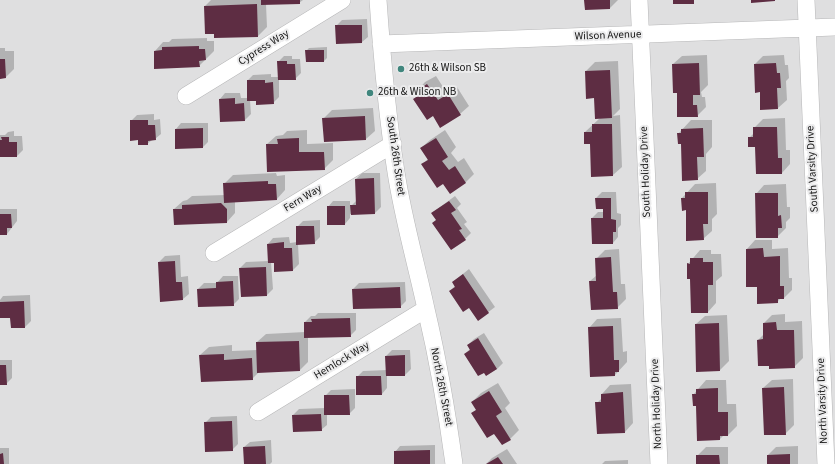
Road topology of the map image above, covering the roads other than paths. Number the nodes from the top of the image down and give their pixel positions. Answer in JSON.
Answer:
{"nodes":[{"id":1,"x":342,"y":0,"type":"edge"},
{"id":2,"x":378,"y":0,"type":"edge"},
{"id":3,"x":639,"y":0,"type":"edge"},
{"id":4,"x":806,"y":0,"type":"edge"},
{"id":5,"x":807,"y":28,"type":"junction"},
{"id":6,"x":835,"y":28,"type":"edge"},
{"id":7,"x":640,"y":34,"type":"junction"},
{"id":8,"x":381,"y":44,"type":"junction"},
{"id":9,"x":186,"y":96,"type":"dead end"},
{"id":10,"x":393,"y":144,"type":"junction"},
{"id":11,"x":214,"y":252,"type":"dead end"},
{"id":12,"x":426,"y":310,"type":"junction"},
{"id":13,"x":820,"y":338,"type":"joint"},
{"id":14,"x":654,"y":345,"type":"joint"},
{"id":15,"x":258,"y":412,"type":"dead end"},
{"id":16,"x":454,"y":464,"type":"edge"},
{"id":17,"x":659,"y":464,"type":"edge"},
{"id":18,"x":826,"y":464,"type":"edge"}],
"edges":[{"from":1,"to":9,"type":"street","name":"Cypress Way"},
{"from":2,"to":8,"type":"street","name":"South 26th Street"},
{"from":3,"to":7,"type":"street","name":"South Holiday Drive"},
{"from":4,"to":5,"type":"street","name":"South Varsity Drive"},
{"from":5,"to":6,"type":"street","name":"Wilson Avenue"},
{"from":5,"to":7,"type":"street","name":"Wilson Avenue"},
{"from":5,"to":13,"type":"street","name":"South Varsity Drive"},
{"from":7,"to":8,"type":"street","name":"Wilson Avenue"},
{"from":7,"to":14,"type":"street","name":"South Holiday Drive"},
{"from":8,"to":10,"type":"street","name":"South 26th Street"},
{"from":10,"to":11,"type":"street","name":"Fern Way"},
{"from":10,"to":12,"type":"street","name":"South 26th Street"},
{"from":12,"to":15,"type":"street","name":"Hemlock Way"},
{"from":12,"to":16,"type":"street","name":"North 26th Street"},
{"from":13,"to":18,"type":"street","name":"North Varsity Drive"},
{"from":14,"to":17,"type":"street","name":"North Holiday Drive"}]}
